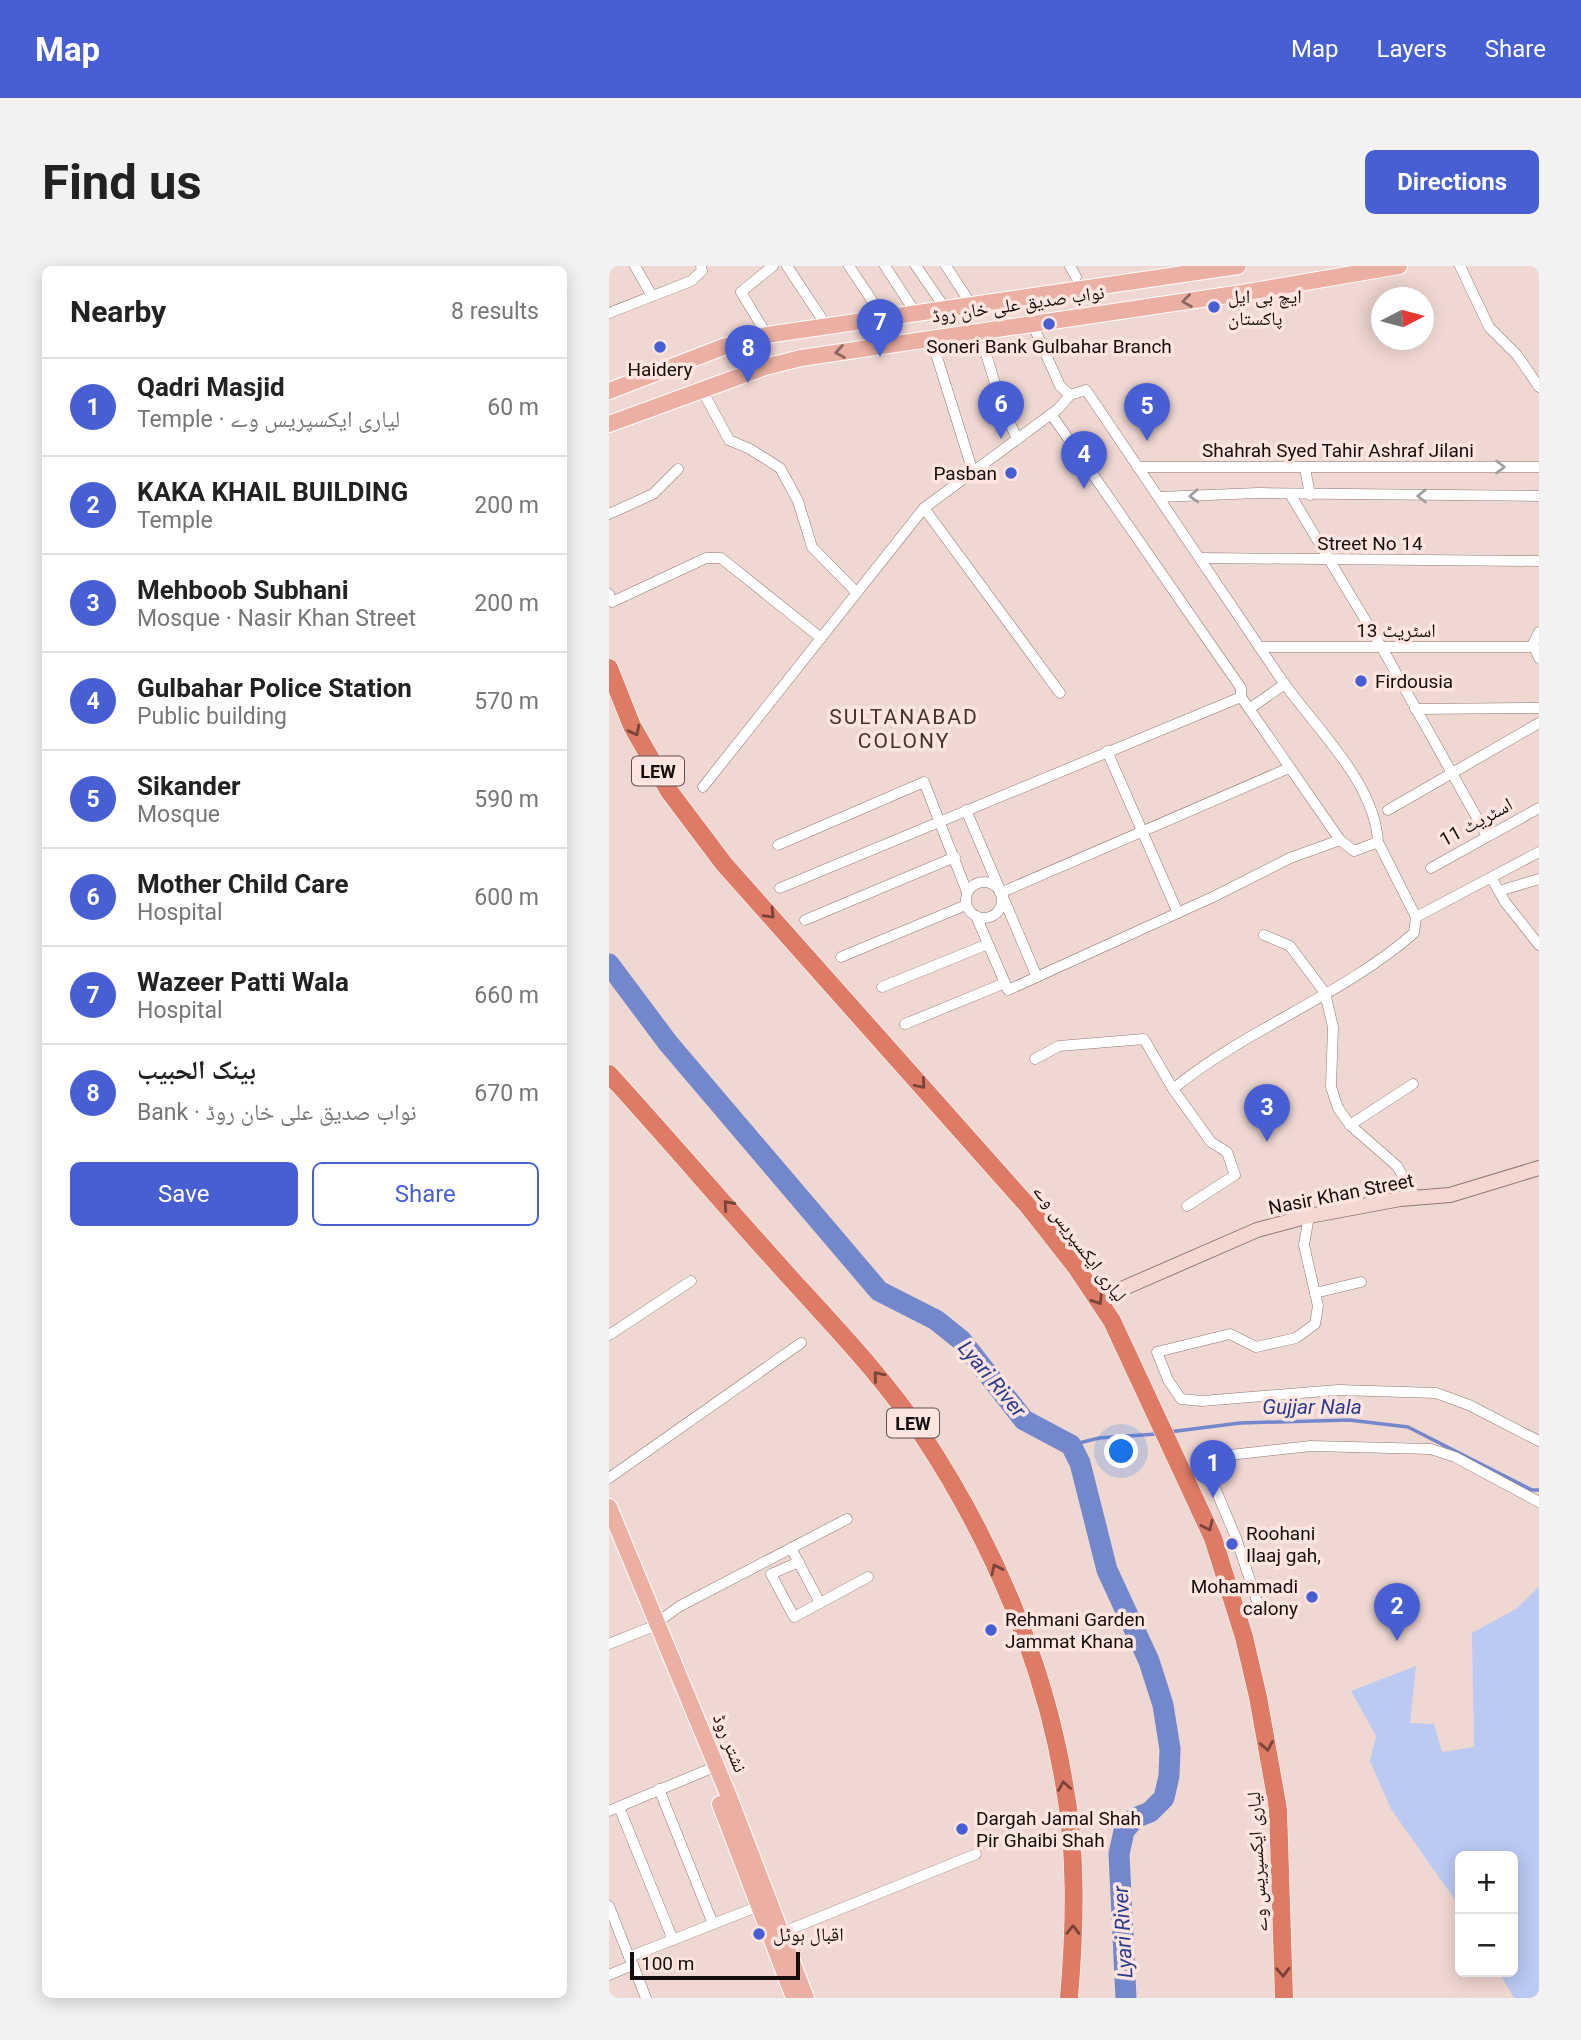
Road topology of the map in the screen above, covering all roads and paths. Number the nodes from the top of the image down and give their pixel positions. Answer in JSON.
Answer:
{"nodes":[{"id":1,"x":635,"y":266,"type":"edge"},
{"id":2,"x":701,"y":266,"type":"edge"},
{"id":3,"x":773,"y":266,"type":"edge"},
{"id":4,"x":787,"y":266,"type":"edge"},
{"id":5,"x":849,"y":266,"type":"edge"},
{"id":6,"x":885,"y":266,"type":"edge"},
{"id":7,"x":916,"y":266,"type":"edge"},
{"id":8,"x":946,"y":266,"type":"edge"},
{"id":9,"x":1070,"y":266,"type":"edge"},
{"id":10,"x":1238,"y":266,"type":"edge"},
{"id":11,"x":1399,"y":266,"type":"edge"},
{"id":12,"x":1460,"y":266,"type":"edge"},
{"id":13,"x":1076,"y":276,"type":"dead end"},
{"id":14,"x":652,"y":296,"type":"junction"},
{"id":15,"x":971,"y":304,"type":"junction"},
{"id":16,"x":945,"y":308,"type":"junction"},
{"id":17,"x":915,"y":312,"type":"junction"},
{"id":18,"x":609,"y":313,"type":"edge"},
{"id":19,"x":883,"y":317,"type":"junction"},
{"id":20,"x":1032,"y":323,"type":"junction"},
{"id":21,"x":826,"y":325,"type":"junction"},
{"id":22,"x":979,"y":331,"type":"junction"},
{"id":23,"x":768,"y":335,"type":"junction"},
{"id":24,"x":931,"y":338,"type":"junction"},
{"id":25,"x":1539,"y":387,"type":"edge"},
{"id":26,"x":702,"y":390,"type":"junction"},
{"id":27,"x":609,"y":391,"type":"edge"},
{"id":28,"x":1070,"y":395,"type":"junction"},
{"id":29,"x":1051,"y":414,"type":"junction"},
{"id":30,"x":609,"y":424,"type":"edge"},
{"id":31,"x":1017,"y":439,"type":"junction"},
{"id":32,"x":1137,"y":467,"type":"junction"},
{"id":33,"x":1539,"y":467,"type":"edge"},
{"id":34,"x":1305,"y":468,"type":"junction"},
{"id":35,"x":678,"y":470,"type":"dead end"},
{"id":36,"x":973,"y":472,"type":"junction"},
{"id":37,"x":1290,"y":494,"type":"junction"},
{"id":38,"x":1310,"y":495,"type":"junction"},
{"id":39,"x":1539,"y":496,"type":"edge"},
{"id":40,"x":1159,"y":498,"type":"junction"},
{"id":41,"x":924,"y":508,"type":"junction"},
{"id":42,"x":609,"y":514,"type":"edge"},
{"id":43,"x":1201,"y":558,"type":"junction"},
{"id":44,"x":1332,"y":561,"type":"junction"},
{"id":45,"x":1539,"y":561,"type":"edge"},
{"id":46,"x":857,"y":593,"type":"junction"},
{"id":47,"x":609,"y":594,"type":"edge"},
{"id":48,"x":1539,"y":632,"type":"edge"},
{"id":49,"x":821,"y":638,"type":"junction"},
{"id":50,"x":1259,"y":647,"type":"junction"},
{"id":51,"x":1382,"y":648,"type":"junction"},
{"id":52,"x":1533,"y":648,"type":"junction"},
{"id":53,"x":1539,"y":658,"type":"edge"},
{"id":54,"x":609,"y":668,"type":"edge"},
{"id":55,"x":1285,"y":684,"type":"junction"},
{"id":56,"x":1060,"y":692,"type":"dead end"},
{"id":57,"x":1241,"y":697,"type":"junction"},
{"id":58,"x":1539,"y":708,"type":"edge"},
{"id":59,"x":1249,"y":709,"type":"junction"},
{"id":60,"x":1415,"y":709,"type":"junction"},
{"id":61,"x":1539,"y":723,"type":"edge"},
{"id":62,"x":1107,"y":751,"type":"junction"},
{"id":63,"x":1289,"y":768,"type":"junction"},
{"id":64,"x":1451,"y":773,"type":"junction"},
{"id":65,"x":703,"y":787,"type":"dead end"},
{"id":66,"x":1539,"y":808,"type":"edge"},
{"id":67,"x":966,"y":810,"type":"junction"},
{"id":68,"x":1388,"y":810,"type":"dead end"},
{"id":69,"x":941,"y":821,"type":"junction"},
{"id":70,"x":1143,"y":831,"type":"junction"},
{"id":71,"x":1486,"y":834,"type":"junction"},
{"id":72,"x":1340,"y":840,"type":"junction"},
{"id":73,"x":1378,"y":842,"type":"junction"},
{"id":74,"x":778,"y":845,"type":"dead end"},
{"id":75,"x":1539,"y":852,"type":"edge"},
{"id":76,"x":954,"y":857,"type":"junction"},
{"id":77,"x":1431,"y":868,"type":"dead end"},
{"id":78,"x":1538,"y":878,"type":"edge"},
{"id":79,"x":1492,"y":879,"type":"junction"},
{"id":80,"x":780,"y":888,"type":"dead end"},
{"id":81,"x":1499,"y":891,"type":"junction"},
{"id":82,"x":967,"y":892,"type":"junction"},
{"id":83,"x":1000,"y":893,"type":"junction"},
{"id":84,"x":966,"y":905,"type":"junction"},
{"id":85,"x":1178,"y":913,"type":"junction"},
{"id":86,"x":976,"y":916,"type":"junction"},
{"id":87,"x":1416,"y":917,"type":"junction"},
{"id":88,"x":805,"y":920,"type":"dead end"},
{"id":89,"x":1264,"y":935,"type":"dead end"},
{"id":90,"x":988,"y":944,"type":"junction"},
{"id":91,"x":1539,"y":945,"type":"edge"},
{"id":92,"x":841,"y":957,"type":"dead end"},
{"id":93,"x":1037,"y":978,"type":"junction"},
{"id":94,"x":1005,"y":983,"type":"junction"},
{"id":95,"x":882,"y":986,"type":"dead end"},
{"id":96,"x":1325,"y":993,"type":"junction"},
{"id":97,"x":905,"y":1024,"type":"dead end"},
{"id":98,"x":1035,"y":1059,"type":"dead end"},
{"id":99,"x":609,"y":1074,"type":"edge"},
{"id":100,"x":1413,"y":1084,"type":"dead end"},
{"id":101,"x":1173,"y":1089,"type":"junction"},
{"id":102,"x":1350,"y":1125,"type":"junction"},
{"id":103,"x":1539,"y":1168,"type":"edge"},
{"id":104,"x":1416,"y":1198,"type":"junction"},
{"id":105,"x":1187,"y":1206,"type":"dead end"},
{"id":106,"x":1309,"y":1216,"type":"junction"},
{"id":107,"x":691,"y":1281,"type":"dead end"},
{"id":108,"x":1361,"y":1282,"type":"dead end"},
{"id":109,"x":1117,"y":1291,"type":"dead end"},
{"id":110,"x":1315,"y":1293,"type":"junction"},
{"id":111,"x":609,"y":1335,"type":"edge"},
{"id":112,"x":801,"y":1343,"type":"dead end"},
{"id":113,"x":1539,"y":1441,"type":"edge"},
{"id":114,"x":609,"y":1478,"type":"edge"},
{"id":115,"x":1539,"y":1502,"type":"edge"},
{"id":116,"x":609,"y":1507,"type":"edge"},
{"id":117,"x":847,"y":1519,"type":"dead end"},
{"id":118,"x":609,"y":1534,"type":"edge"},
{"id":119,"x":791,"y":1548,"type":"junction"},
{"id":120,"x":799,"y":1562,"type":"junction"},
{"id":121,"x":868,"y":1577,"type":"dead end"},
{"id":122,"x":820,"y":1603,"type":"junction"},
{"id":123,"x":1259,"y":1607,"type":"dead end"},
{"id":124,"x":654,"y":1625,"type":"junction"},
{"id":125,"x":609,"y":1644,"type":"edge"},
{"id":126,"x":707,"y":1770,"type":"junction"},
{"id":127,"x":659,"y":1790,"type":"junction"},
{"id":128,"x":614,"y":1809,"type":"edge"},
{"id":129,"x":976,"y":1854,"type":"dead end"},
{"id":130,"x":609,"y":1906,"type":"edge"},
{"id":131,"x":759,"y":1906,"type":"junction"},
{"id":132,"x":713,"y":1924,"type":"junction"},
{"id":133,"x":781,"y":1933,"type":"junction"},
{"id":134,"x":673,"y":1940,"type":"junction"},
{"id":135,"x":631,"y":1961,"type":"junction"},
{"id":136,"x":609,"y":1975,"type":"edge"},
{"id":137,"x":646,"y":1998,"type":"edge"},
{"id":138,"x":794,"y":1998,"type":"edge"},
{"id":139,"x":806,"y":1998,"type":"edge"},
{"id":140,"x":1069,"y":1998,"type":"edge"},
{"id":141,"x":1284,"y":1998,"type":"edge"}],
"edges":[{"from":1,"to":14,"type":"street"},
{"from":2,"to":14,"type":"street"},
{"from":3,"to":23,"type":"street"},
{"from":4,"to":21,"type":"street"},
{"from":5,"to":19,"type":"street"},
{"from":6,"to":17,"type":"street"},
{"from":7,"to":16,"type":"street"},
{"from":8,"to":15,"type":"street"},
{"from":9,"to":13,"type":"street"},
{"from":10,"to":15,"type":"main road","name":"نواب صدیق علی خان روڈ"},
{"from":11,"to":20,"type":"main road","name":"نواب صدیق علی خان روڈ","one_way":true},
{"from":12,"to":25,"type":"street"},
{"from":14,"to":18,"type":"street"},
{"from":15,"to":16,"type":"main road","name":"نواب صدیق علی خان روڈ"},
{"from":16,"to":17,"type":"main road","name":"نواب صدیق علی خان روڈ"},
{"from":17,"to":19,"type":"main road","name":"نواب صدیق علی خان روڈ"},
{"from":19,"to":21,"type":"main road","name":"نواب صدیق علی خان روڈ"},
{"from":20,"to":22,"type":"main road","name":"نواب صدیق علی خان روڈ"},
{"from":20,"to":28,"type":"street"},
{"from":21,"to":23,"type":"main road","name":"نواب صدیق علی خان روڈ"},
{"from":22,"to":24,"type":"main road","name":"نواب صدیق علی خان روڈ"},
{"from":22,"to":31,"type":"street"},
{"from":23,"to":27,"type":"main road","name":"نواب صدیق علی خان روڈ"},
{"from":24,"to":26,"type":"main road","name":"نواب صدیق علی خان روڈ","one_way":true},
{"from":24,"to":36,"type":"street"},
{"from":26,"to":30,"type":"main road","name":"نواب صدیق علی خان روڈ"},
{"from":26,"to":46,"type":"street"},
{"from":28,"to":29,"type":"street"},
{"from":28,"to":32,"type":"street"},
{"from":29,"to":31,"type":"street"},
{"from":29,"to":57,"type":"street"},
{"from":31,"to":36,"type":"street"},
{"from":32,"to":34,"type":"street","name":"Shahrah Syed Tahir Ashraf Jilani"},
{"from":32,"to":40,"type":"street"},
{"from":34,"to":33,"type":"street","name":"Shahrah Syed Tahir Ashraf Jilani","one_way":true},
{"from":34,"to":38,"type":"street"},
{"from":35,"to":42,"type":"street"},
{"from":36,"to":41,"type":"street"},
{"from":37,"to":38,"type":"street"},
{"from":37,"to":40,"type":"street","one_way":true},
{"from":37,"to":44,"type":"street"},
{"from":39,"to":38,"type":"street","one_way":true},
{"from":40,"to":43,"type":"street"},
{"from":41,"to":46,"type":"street"},
{"from":41,"to":56,"type":"street"},
{"from":43,"to":44,"type":"street","name":"Street No 14"},
{"from":43,"to":50,"type":"street"},
{"from":44,"to":45,"type":"street","name":"Street No 14"},
{"from":44,"to":51,"type":"street"},
{"from":46,"to":49,"type":"street"},
{"from":47,"to":49,"type":"street"},
{"from":48,"to":52,"type":"street"},
{"from":49,"to":65,"type":"street"},
{"from":50,"to":51,"type":"street","name":"اسٹریٹ 13"},
{"from":50,"to":55,"type":"street"},
{"from":51,"to":52,"type":"street","name":"اسٹریٹ 13"},
{"from":51,"to":60,"type":"street"},
{"from":52,"to":53,"type":"street"},
{"from":54,"to":141,"type":"highway","name":"لیاری ایکسپریس وے","number":"LEW","one_way":true},
{"from":55,"to":59,"type":"street"},
{"from":55,"to":73,"type":"street"},
{"from":57,"to":59,"type":"street"},
{"from":57,"to":62,"type":"street"},
{"from":58,"to":60,"type":"street"},
{"from":59,"to":63,"type":"street"},
{"from":60,"to":64,"type":"street"},
{"from":61,"to":64,"type":"street"},
{"from":62,"to":67,"type":"street"},
{"from":62,"to":70,"type":"street"},
{"from":63,"to":70,"type":"street"},
{"from":63,"to":72,"type":"street"},
{"from":64,"to":68,"type":"street"},
{"from":64,"to":71,"type":"street"},
{"from":66,"to":71,"type":"street","name":"اسٹریٹ 11"},
{"from":67,"to":69,"type":"street"},
{"from":67,"to":83,"type":"street"},
{"from":69,"to":74,"type":"street"},
{"from":69,"to":76,"type":"street"},
{"from":69,"to":80,"type":"street"},
{"from":70,"to":83,"type":"street"},
{"from":70,"to":85,"type":"street"},
{"from":71,"to":77,"type":"street","name":"اسٹریٹ 11"},
{"from":72,"to":73,"type":"street"},
{"from":72,"to":85,"type":"street"},
{"from":73,"to":87,"type":"street"},
{"from":75,"to":79,"type":"street"},
{"from":76,"to":82,"type":"street"},
{"from":76,"to":88,"type":"street"},
{"from":78,"to":81,"type":"street"},
{"from":79,"to":81,"type":"street"},
{"from":79,"to":87,"type":"street"},
{"from":81,"to":91,"type":"street"},
{"from":82,"to":83,"type":"street"},
{"from":82,"to":84,"type":"street"},
{"from":83,"to":86,"type":"street"},
{"from":83,"to":93,"type":"street"},
{"from":84,"to":86,"type":"street"},
{"from":84,"to":92,"type":"street"},
{"from":85,"to":93,"type":"street"},
{"from":86,"to":90,"type":"street"},
{"from":87,"to":96,"type":"street"},
{"from":89,"to":96,"type":"street"},
{"from":90,"to":94,"type":"street"},
{"from":90,"to":95,"type":"street"},
{"from":93,"to":94,"type":"street"},
{"from":94,"to":97,"type":"street"},
{"from":96,"to":101,"type":"street"},
{"from":96,"to":102,"type":"street"},
{"from":98,"to":101,"type":"street"},
{"from":140,"to":99,"type":"highway","number":"LEW","one_way":true},
{"from":100,"to":102,"type":"street"},
{"from":101,"to":105,"type":"street"},
{"from":102,"to":104,"type":"street"},
{"from":103,"to":104,"type":"street","name":"Nasir Khan Street"},
{"from":104,"to":106,"type":"street","name":"Nasir Khan Street"},
{"from":106,"to":109,"type":"street","name":"Nasir Khan Street"},
{"from":106,"to":110,"type":"street"},
{"from":107,"to":111,"type":"street"},
{"from":108,"to":110,"type":"street"},
{"from":110,"to":113,"type":"street"},
{"from":112,"to":114,"type":"street"},
{"from":115,"to":123,"type":"street"},
{"from":116,"to":124,"type":"main road","name":"نشتر روڈ"},
{"from":117,"to":119,"type":"street"},
{"from":118,"to":124,"type":"main road","name":"نشتر روڈ"},
{"from":119,"to":120,"type":"street"},
{"from":119,"to":124,"type":"street"},
{"from":120,"to":122,"type":"street"},
{"from":120,"to":122,"type":"street"},
{"from":121,"to":122,"type":"street"},
{"from":124,"to":125,"type":"street"},
{"from":124,"to":126,"type":"main road","name":"نشتر روڈ"},
{"from":124,"to":133,"type":"main road","name":"نشتر روڈ"},
{"from":126,"to":127,"type":"street"},
{"from":126,"to":131,"type":"main road","name":"نشتر روڈ"},
{"from":127,"to":128,"type":"street"},
{"from":127,"to":132,"type":"street"},
{"from":128,"to":134,"type":"street"},
{"from":129,"to":133,"type":"street"},
{"from":130,"to":135,"type":"street"},
{"from":131,"to":132,"type":"street"},
{"from":131,"to":138,"type":"main road","name":"نشتر روڈ"},
{"from":132,"to":134,"type":"street"},
{"from":133,"to":139,"type":"main road","name":"نشتر روڈ"},
{"from":134,"to":135,"type":"street"},
{"from":135,"to":136,"type":"street"},
{"from":135,"to":137,"type":"street"}]}
